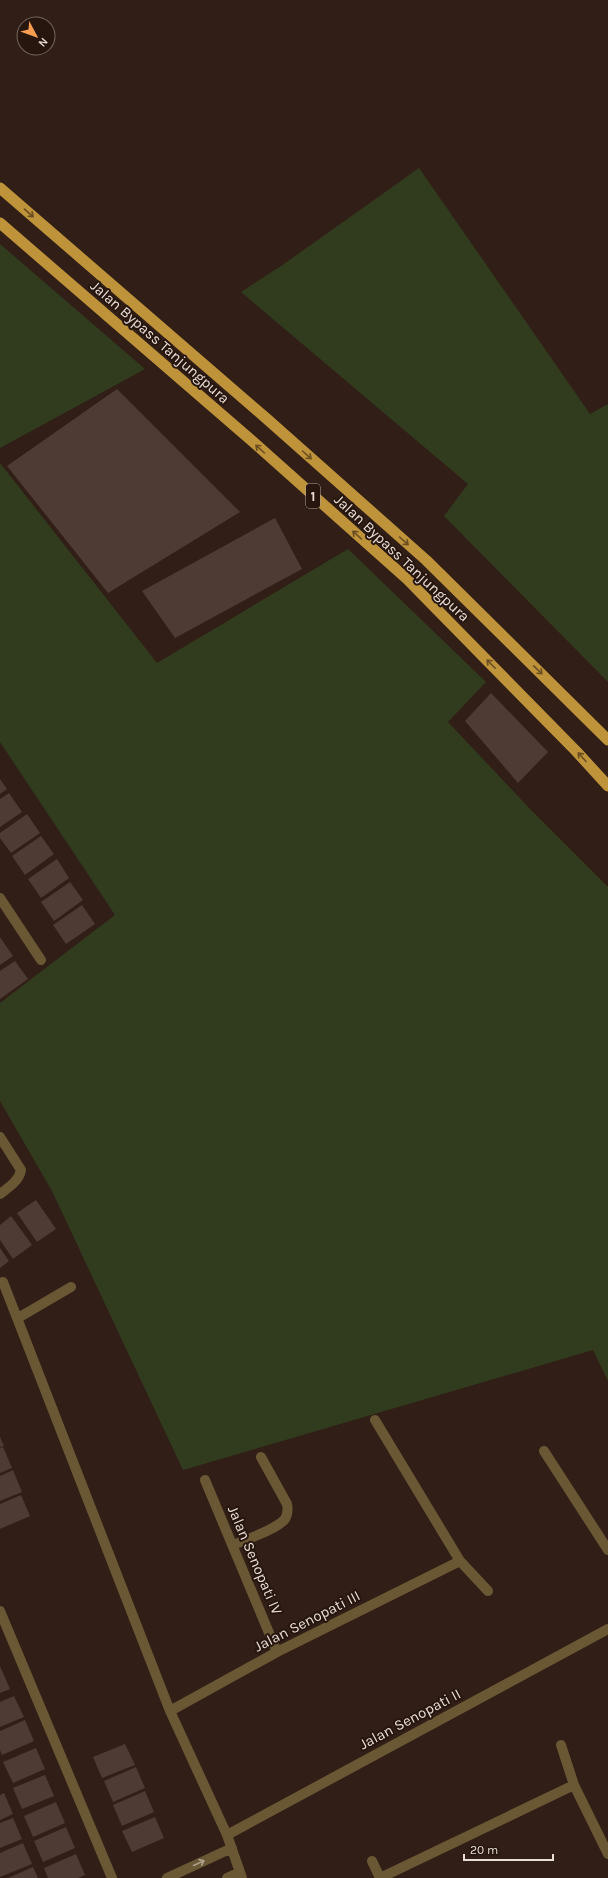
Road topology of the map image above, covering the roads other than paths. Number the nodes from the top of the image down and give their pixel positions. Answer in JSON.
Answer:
{"nodes":[{"id":1,"x":0,"y":188,"type":"edge"},
{"id":2,"x":0,"y":223,"type":"edge"},
{"id":3,"x":608,"y":740,"type":"edge"},
{"id":4,"x":608,"y":786,"type":"edge"},
{"id":5,"x":0,"y":898,"type":"edge"},
{"id":6,"x":41,"y":960,"type":"dead end"},
{"id":7,"x":0,"y":1137,"type":"edge"},
{"id":8,"x":0,"y":1194,"type":"edge"},
{"id":9,"x":3,"y":1282,"type":"dead end"},
{"id":10,"x":71,"y":1287,"type":"dead end"},
{"id":11,"x":18,"y":1318,"type":"junction"},
{"id":12,"x":375,"y":1420,"type":"dead end"},
{"id":13,"x":544,"y":1451,"type":"dead end"},
{"id":14,"x":260,"y":1457,"type":"dead end"},
{"id":15,"x":205,"y":1480,"type":"dead end"},
{"id":16,"x":233,"y":1546,"type":"junction"},
{"id":17,"x":608,"y":1550,"type":"edge"},
{"id":18,"x":460,"y":1561,"type":"junction"},
{"id":19,"x":488,"y":1591,"type":"dead end"},
{"id":20,"x":0,"y":1611,"type":"edge"},
{"id":21,"x":608,"y":1629,"type":"edge"},
{"id":22,"x":277,"y":1652,"type":"junction"},
{"id":23,"x":170,"y":1711,"type":"junction"},
{"id":24,"x":561,"y":1745,"type":"dead end"},
{"id":25,"x":574,"y":1785,"type":"junction"},
{"id":26,"x":227,"y":1835,"type":"junction"},
{"id":27,"x":232,"y":1848,"type":"junction"},
{"id":28,"x":608,"y":1854,"type":"edge"},
{"id":29,"x":372,"y":1861,"type":"dead end"},
{"id":30,"x":241,"y":1875,"type":"edge"},
{"id":31,"x":112,"y":1878,"type":"edge"},
{"id":32,"x":167,"y":1878,"type":"edge"},
{"id":33,"x":227,"y":1878,"type":"edge"}],
"edges":[{"from":1,"to":3,"type":"highway","name":"Jalan Bypass Tanjungpura","number":"1","one_way":true},
{"from":4,"to":2,"type":"highway","name":"Jalan Bypass Tanjungpura","number":"1","one_way":true},
{"from":5,"to":6,"type":"street"},
{"from":7,"to":8,"type":"street"},
{"from":9,"to":11,"type":"street"},
{"from":10,"to":11,"type":"street"},
{"from":11,"to":23,"type":"street"},
{"from":12,"to":18,"type":"street"},
{"from":13,"to":17,"type":"street"},
{"from":14,"to":16,"type":"street"},
{"from":15,"to":16,"type":"street","name":"Jalan Senopati IV"},
{"from":16,"to":22,"type":"street","name":"Jalan Senopati IV"},
{"from":18,"to":19,"type":"street"},
{"from":18,"to":22,"type":"street","name":"Jalan Senopati III"},
{"from":20,"to":31,"type":"street"},
{"from":21,"to":26,"type":"street","name":"Jalan Senopati II"},
{"from":22,"to":23,"type":"street","name":"Jalan Senopati III"},
{"from":23,"to":26,"type":"street"},
{"from":24,"to":25,"type":"street"},
{"from":25,"to":28,"type":"street"},
{"from":25,"to":29,"type":"street"},
{"from":26,"to":27,"type":"street"},
{"from":27,"to":30,"type":"street"},
{"from":32,"to":27,"type":"street","one_way":true},
{"from":30,"to":33,"type":"street"}]}
